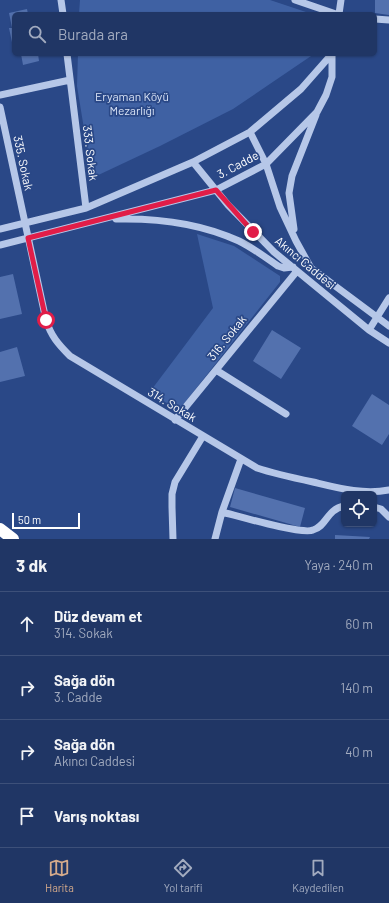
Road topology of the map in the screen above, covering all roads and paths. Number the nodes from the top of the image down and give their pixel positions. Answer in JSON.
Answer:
{"nodes":[{"id":1,"x":61,"y":0,"type":"edge"},
{"id":2,"x":295,"y":0,"type":"edge"},
{"id":3,"x":341,"y":0,"type":"edge"},
{"id":4,"x":63,"y":12,"type":"edge"},
{"id":5,"x":330,"y":12,"type":"edge"},
{"id":6,"x":339,"y":12,"type":"edge"},
{"id":7,"x":377,"y":19,"type":"edge"},
{"id":8,"x":389,"y":20,"type":"edge"},
{"id":9,"x":67,"y":56,"type":"edge"},
{"id":10,"x":331,"y":56,"type":"edge"},
{"id":11,"x":332,"y":56,"type":"edge"},
{"id":12,"x":70,"y":80,"type":"junction"},
{"id":13,"x":0,"y":95,"type":"edge"},
{"id":14,"x":0,"y":107,"type":"edge"},
{"id":15,"x":317,"y":112,"type":"junction"},
{"id":16,"x":250,"y":132,"type":"junction"},
{"id":17,"x":193,"y":162,"type":"junction"},
{"id":18,"x":266,"y":164,"type":"junction"},
{"id":19,"x":216,"y":190,"type":"junction"},
{"id":20,"x":86,"y":208,"type":"junction"},
{"id":21,"x":104,"y":219,"type":"junction"},
{"id":22,"x":25,"y":223,"type":"junction"},
{"id":23,"x":0,"y":229,"type":"edge"},
{"id":24,"x":28,"y":238,"type":"junction"},
{"id":25,"x":296,"y":242,"type":"junction"},
{"id":26,"x":0,"y":245,"type":"edge"},
{"id":27,"x":295,"y":269,"type":"junction"},
{"id":28,"x":389,"y":298,"type":"edge"},
{"id":29,"x":377,"y":318,"type":"junction"},
{"id":30,"x":389,"y":326,"type":"edge"},
{"id":31,"x":369,"y":330,"type":"junction"},
{"id":32,"x":389,"y":343,"type":"edge"},
{"id":33,"x":216,"y":370,"type":"junction"},
{"id":34,"x":286,"y":414,"type":"dead end"},
{"id":35,"x":175,"y":420,"type":"junction"},
{"id":36,"x":203,"y":436,"type":"junction"},
{"id":37,"x":241,"y":459,"type":"junction"},
{"id":38,"x":389,"y":490,"type":"edge"},
{"id":39,"x":341,"y":507,"type":"edge"},
{"id":40,"x":377,"y":508,"type":"edge"},
{"id":41,"x":222,"y":512,"type":"junction"},
{"id":42,"x":389,"y":517,"type":"edge"},
{"id":43,"x":0,"y":529,"type":"edge"},
{"id":44,"x":13,"y":539,"type":"edge"},
{"id":45,"x":173,"y":539,"type":"edge"},
{"id":46,"x":215,"y":539,"type":"edge"}],
"edges":[{"from":1,"to":4,"type":"street"},
{"from":2,"to":5,"type":"street"},
{"from":3,"to":6,"type":"street"},
{"from":7,"to":8,"type":"street"},
{"from":9,"to":12,"type":"street","name":"333. Sokak"},
{"from":10,"to":16,"type":"street","name":"3. Cadde"},
{"from":11,"to":15,"type":"street","name":"3. Cadde"},
{"from":12,"to":13,"type":"street"},
{"from":12,"to":20,"type":"street","name":"333. Sokak"},
{"from":14,"to":22,"type":"street","name":"335. Sokak"},
{"from":15,"to":18,"type":"street","name":"3. Cadde"},
{"from":15,"to":25,"type":"street"},
{"from":16,"to":17,"type":"street","name":"3. Cadde"},
{"from":16,"to":18,"type":"street","name":"Akıncı Caddesi"},
{"from":17,"to":19,"type":"street","name":"Akıncı Caddesi"},
{"from":17,"to":20,"type":"street","name":"3. Cadde"},
{"from":18,"to":19,"type":"street","name":"3. Cadde"},
{"from":18,"to":25,"type":"street","name":"Akıncı Caddesi"},
{"from":19,"to":21,"type":"street","name":"3. Cadde"},
{"from":19,"to":27,"type":"street","name":"Akıncı Caddesi"},
{"from":20,"to":22,"type":"street","name":"3. Cadde"},
{"from":21,"to":24,"type":"street","name":"3. Cadde"},
{"from":21,"to":27,"type":"street"},
{"from":22,"to":23,"type":"street","name":"3. Cadde"},
{"from":22,"to":24,"type":"street","name":"335. Sokak"},
{"from":24,"to":26,"type":"street","name":"3. Cadde"},
{"from":24,"to":35,"type":"street","name":"314. Sokak"},
{"from":25,"to":29,"type":"street","name":"Akıncı Caddesi"},
{"from":27,"to":31,"type":"street","name":"Akıncı Caddesi"},
{"from":27,"to":33,"type":"street","name":"316. Sokak"},
{"from":28,"to":29,"type":"street"},
{"from":29,"to":30,"type":"street","name":"Akıncı Caddesi"},
{"from":29,"to":31,"type":"street"},
{"from":31,"to":32,"type":"street","name":"Akıncı Caddesi"},
{"from":33,"to":34,"type":"street"},
{"from":33,"to":35,"type":"street","name":"316. Sokak"},
{"from":35,"to":36,"type":"street","name":"314. Sokak"},
{"from":36,"to":37,"type":"street","name":"314. Sokak"},
{"from":36,"to":45,"type":"street"},
{"from":37,"to":38,"type":"street","name":"314. Sokak"},
{"from":37,"to":41,"type":"street"},
{"from":39,"to":41,"type":"street"},
{"from":40,"to":42,"type":"street"},
{"from":41,"to":46,"type":"street"},
{"from":43,"to":44,"type":"highway"}]}
